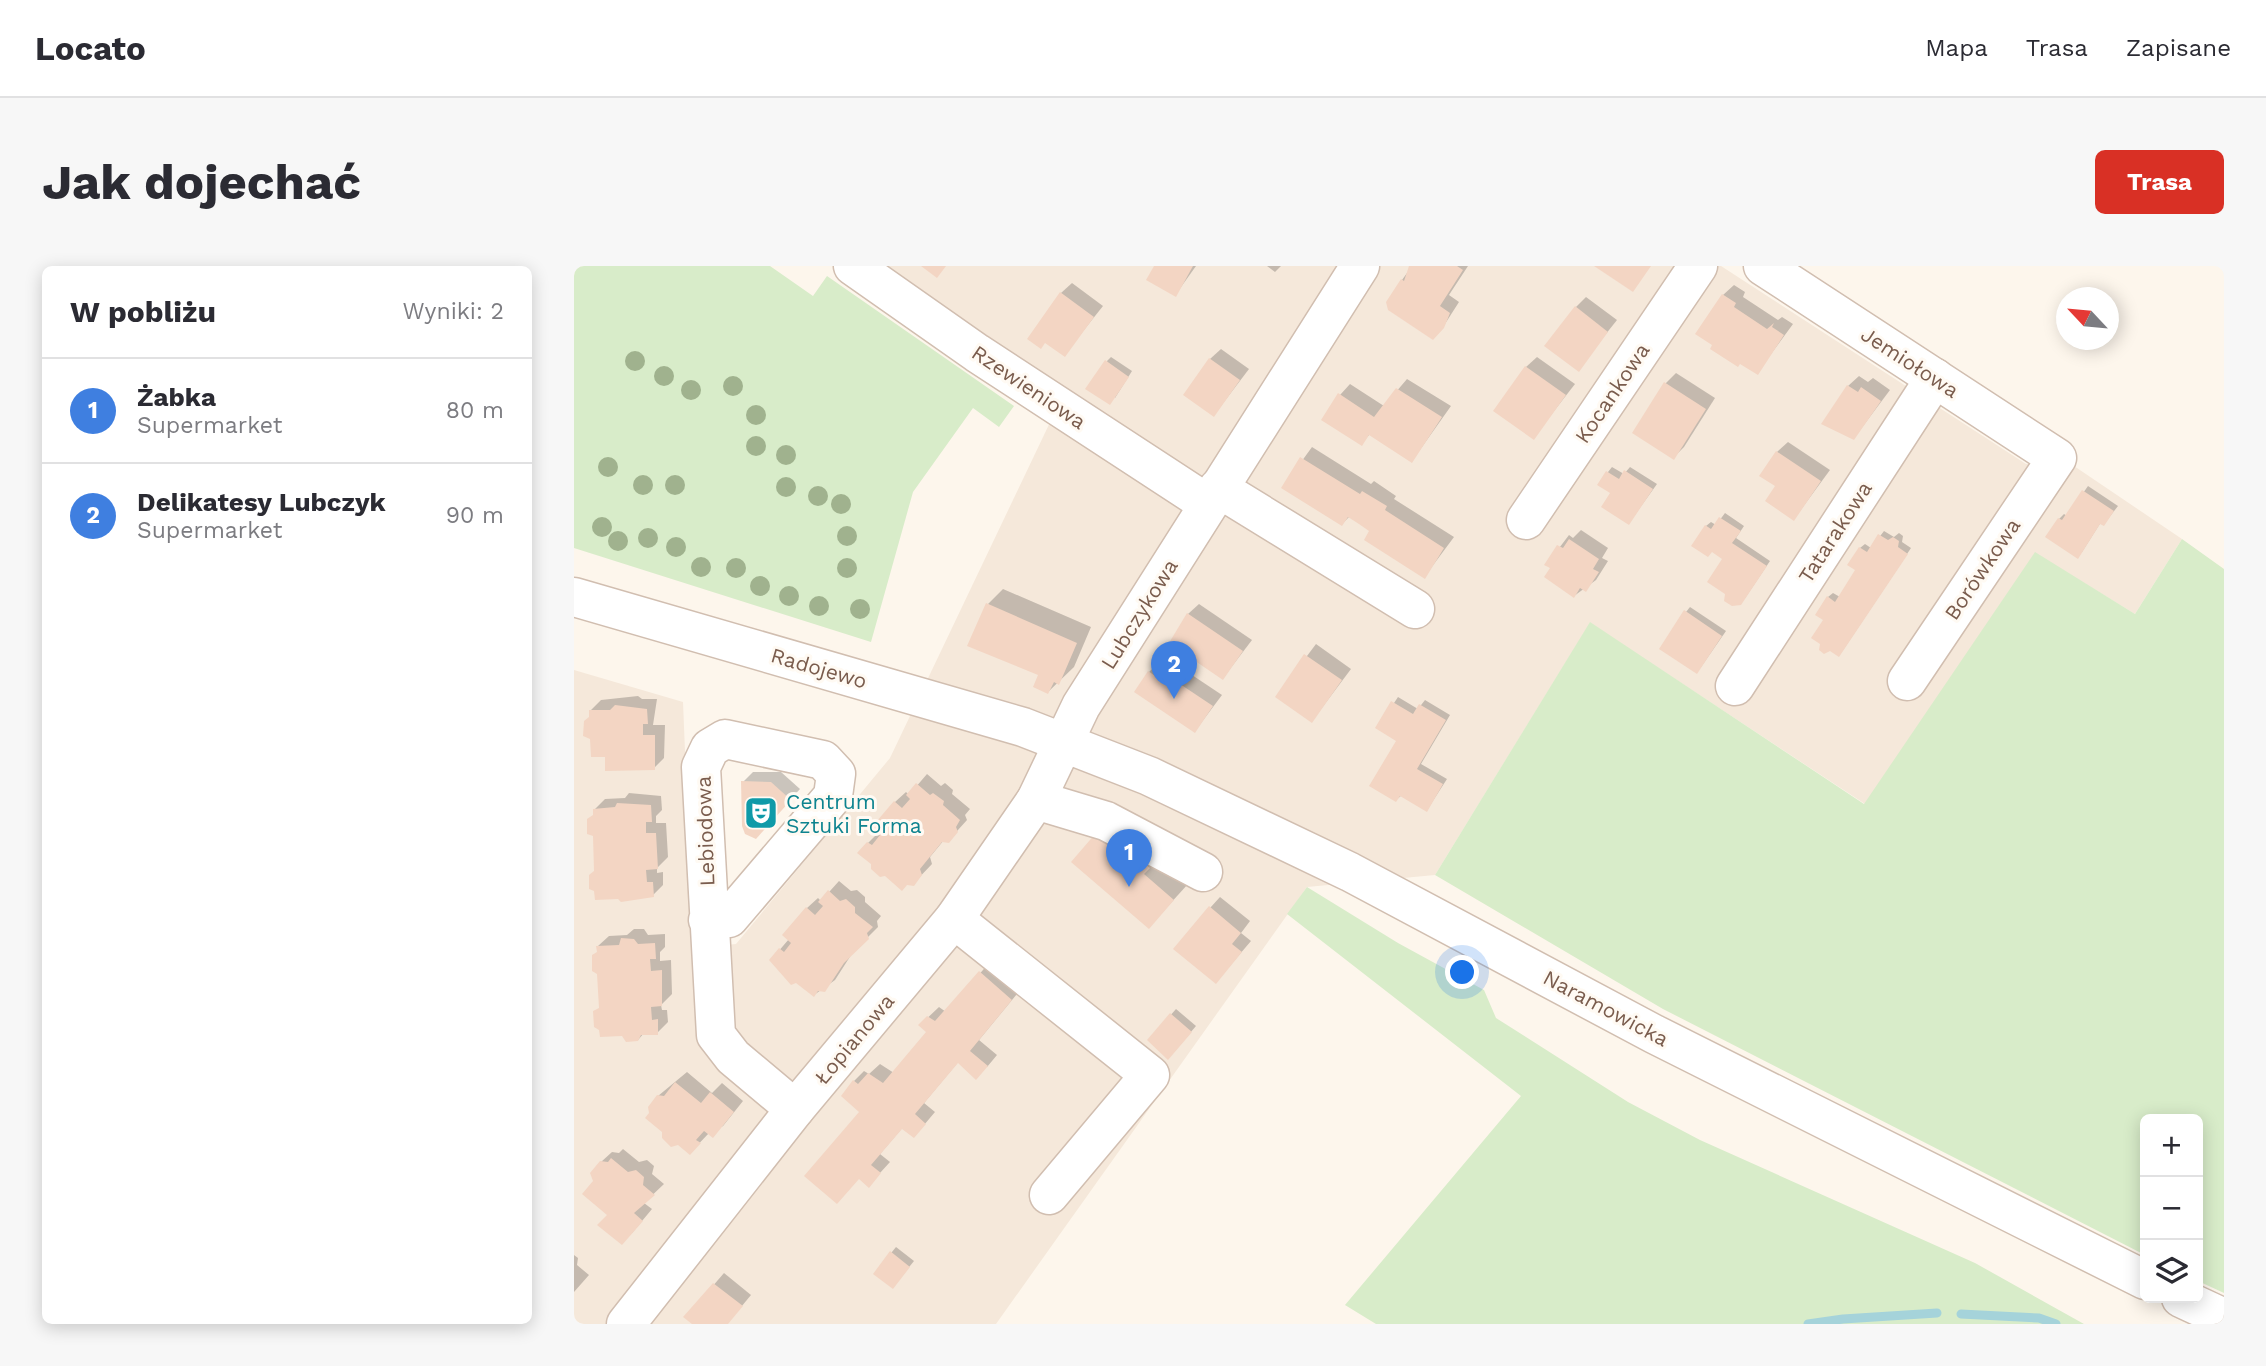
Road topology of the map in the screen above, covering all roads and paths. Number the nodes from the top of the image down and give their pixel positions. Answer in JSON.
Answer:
{"nodes":[{"id":1,"x":853,"y":266,"type":"edge"},
{"id":2,"x":1360,"y":266,"type":"edge"},
{"id":3,"x":1698,"y":266,"type":"edge"},
{"id":4,"x":1763,"y":266,"type":"edge"},
{"id":5,"x":1934,"y":378,"type":"junction"},
{"id":6,"x":2057,"y":457,"type":"joint"},
{"id":7,"x":1213,"y":496,"type":"junction"},
{"id":8,"x":1526,"y":520,"type":"dead end"},
{"id":9,"x":574,"y":597,"type":"edge"},
{"id":10,"x":1415,"y":609,"type":"dead end"},
{"id":11,"x":1907,"y":681,"type":"dead end"},
{"id":12,"x":1735,"y":686,"type":"dead end"},
{"id":13,"x":1063,"y":741,"type":"junction"},
{"id":14,"x":1037,"y":800,"type":"junction"},
{"id":15,"x":1203,"y":872,"type":"dead end"},
{"id":16,"x":954,"y":919,"type":"junction"},
{"id":17,"x":708,"y":920,"type":"junction"},
{"id":18,"x":795,"y":1109,"type":"junction"},
{"id":19,"x":1049,"y":1195,"type":"dead end"},
{"id":20,"x":2140,"y":1277,"type":"edge"},
{"id":21,"x":2192,"y":1303,"type":"edge"},
{"id":22,"x":2224,"y":1318,"type":"edge"},
{"id":23,"x":626,"y":1324,"type":"edge"}],
"edges":[{"from":1,"to":7,"type":"street","name":"Rzewieniowa"},
{"from":2,"to":7,"type":"street","name":"Lubczykowa"},
{"from":3,"to":8,"type":"street","name":"Kocankowa"},
{"from":4,"to":5,"type":"street","name":"Jemiołowa"},
{"from":5,"to":6,"type":"street","name":"Jemiołowa"},
{"from":5,"to":12,"type":"street","name":"Tatarakowa"},
{"from":6,"to":11,"type":"street","name":"Borówkowa"},
{"from":7,"to":10,"type":"street"},
{"from":7,"to":13,"type":"street","name":"Lubczykowa"},
{"from":9,"to":13,"type":"street","name":"Radojewo"},
{"from":13,"to":14,"type":"street","name":"Łopianowa"},
{"from":13,"to":20,"type":"street","name":"Naramowicka"},
{"from":14,"to":15,"type":"street"},
{"from":14,"to":16,"type":"street","name":"Łopianowa"},
{"from":16,"to":18,"type":"street","name":"Łopianowa"},
{"from":16,"to":19,"type":"street"},
{"from":17,"to":17,"type":"street","name":"Lebiodowa"},
{"from":17,"to":18,"type":"street","name":"Lebiodowa"},
{"from":18,"to":23,"type":"street","name":"Łopianowa"},
{"from":21,"to":22,"type":"street"}]}
